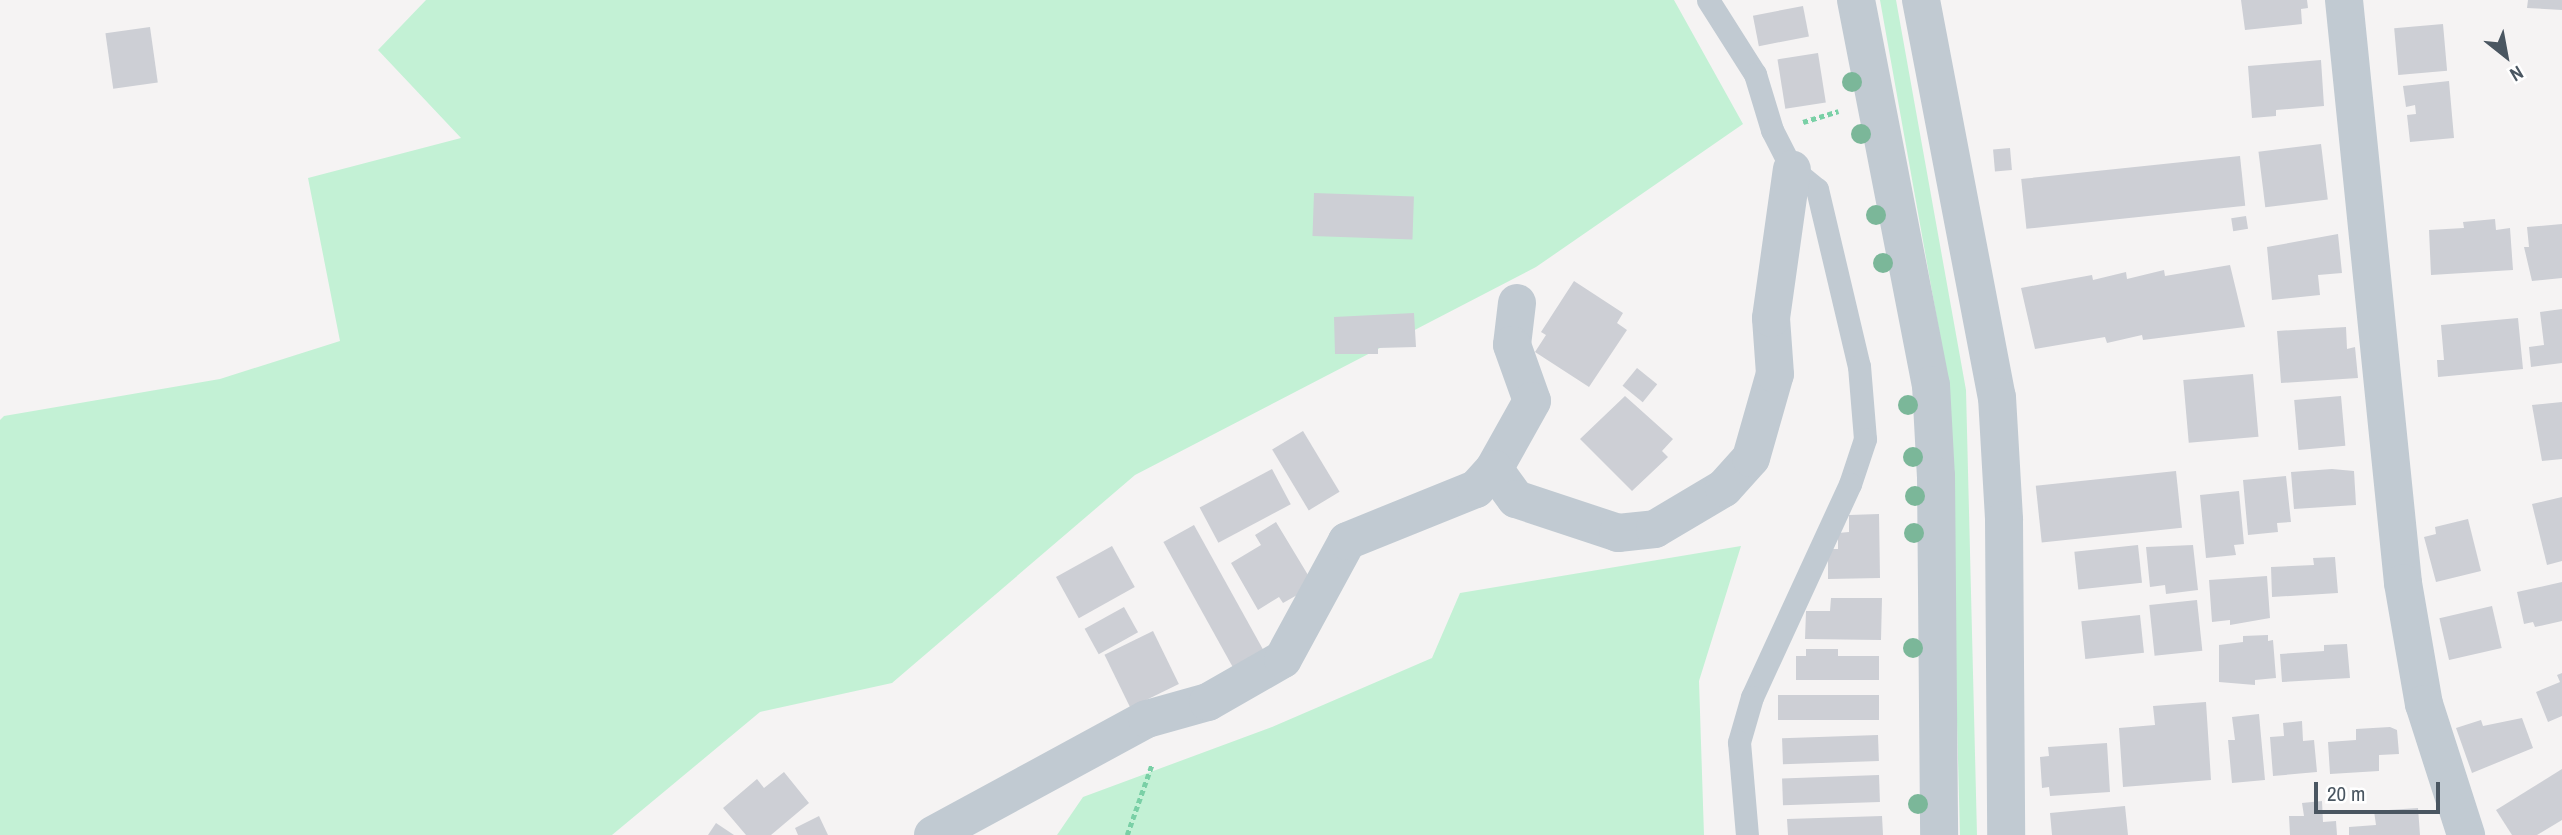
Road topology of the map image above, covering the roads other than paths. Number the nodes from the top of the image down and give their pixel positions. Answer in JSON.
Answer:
{"nodes":[{"id":1,"x":1708,"y":0,"type":"edge"},
{"id":2,"x":1856,"y":0,"type":"edge"},
{"id":3,"x":1920,"y":0,"type":"edge"},
{"id":4,"x":2344,"y":0,"type":"edge"},
{"id":5,"x":1792,"y":169,"type":"junction"},
{"id":6,"x":1517,"y":303,"type":"dead end"},
{"id":7,"x":1494,"y":469,"type":"junction"},
{"id":8,"x":933,"y":835,"type":"edge"},
{"id":9,"x":1747,"y":835,"type":"edge"},
{"id":10,"x":1938,"y":835,"type":"edge"},
{"id":11,"x":2006,"y":835,"type":"edge"},
{"id":12,"x":2466,"y":835,"type":"edge"}],
"edges":[{"from":1,"to":5,"type":"lane"},
{"from":2,"to":10,"type":"street"},
{"from":3,"to":11,"type":"street"},
{"from":4,"to":12,"type":"street"},
{"from":5,"to":7,"type":"street"},
{"from":5,"to":9,"type":"lane"},
{"from":6,"to":7,"type":"street"},
{"from":7,"to":8,"type":"street"}]}
